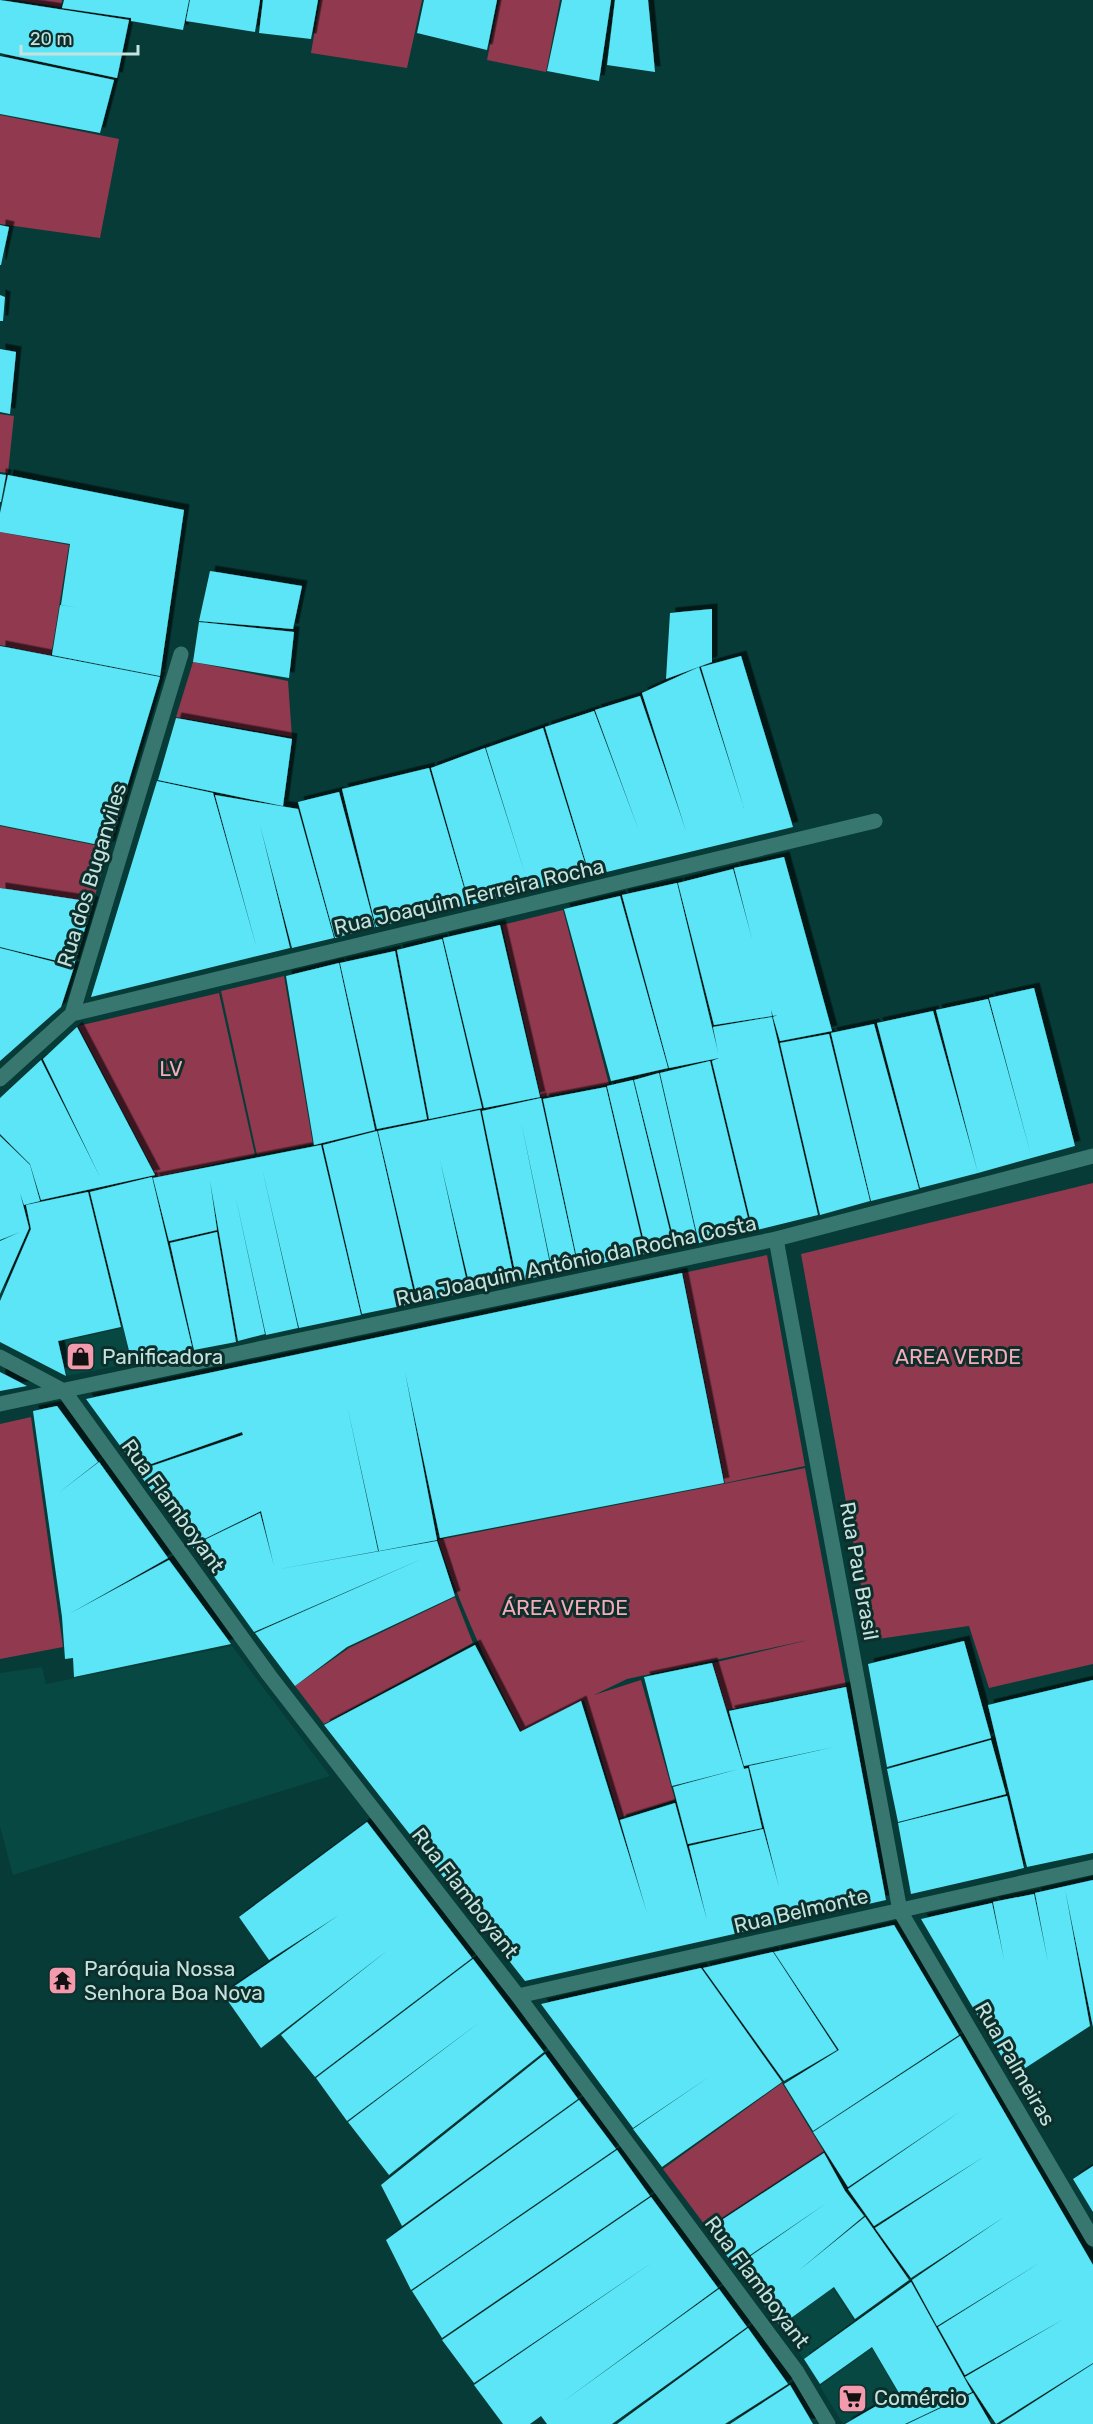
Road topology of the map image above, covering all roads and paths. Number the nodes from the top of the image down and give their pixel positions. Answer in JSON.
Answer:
{"nodes":[{"id":1,"x":181,"y":654,"type":"dead end"},
{"id":2,"x":876,"y":822,"type":"dead end"},
{"id":3,"x":72,"y":1014,"type":"junction"},
{"id":4,"x":0,"y":1079,"type":"edge"},
{"id":5,"x":1093,"y":1156,"type":"edge"},
{"id":6,"x":776,"y":1239,"type":"junction"},
{"id":7,"x":0,"y":1357,"type":"edge"},
{"id":8,"x":64,"y":1391,"type":"junction"},
{"id":9,"x":0,"y":1404,"type":"edge"},
{"id":10,"x":1093,"y":1867,"type":"edge"},
{"id":11,"x":900,"y":1911,"type":"junction"},
{"id":12,"x":518,"y":1996,"type":"junction"},
{"id":13,"x":1093,"y":2239,"type":"edge"},
{"id":14,"x":828,"y":2424,"type":"edge"}],
"edges":[{"from":1,"to":3,"type":"street","name":"Rua dos Buganviles"},
{"from":2,"to":3,"type":"street","name":"Rua Joaquim Ferreira Rocha"},
{"from":3,"to":4,"type":"street"},
{"from":5,"to":6,"type":"street","name":"Rua Joaquim Antônio da Rocha Costa"},
{"from":6,"to":8,"type":"street","name":"Rua Joaquim Antônio da Rocha Costa"},
{"from":6,"to":11,"type":"street","name":"Rua Pau Brasil"},
{"from":7,"to":8,"type":"street"},
{"from":8,"to":9,"type":"street","name":"Rua Joaquim Antônio da Rocha Costa"},
{"from":8,"to":12,"type":"street","name":"Rua Flamboyant"},
{"from":10,"to":11,"type":"street","name":"Rua Belmonte"},
{"from":11,"to":12,"type":"street","name":"Rua Belmonte"},
{"from":11,"to":13,"type":"street","name":"Rua Palmeiras"},
{"from":12,"to":14,"type":"street","name":"Rua Flamboyant"}]}
